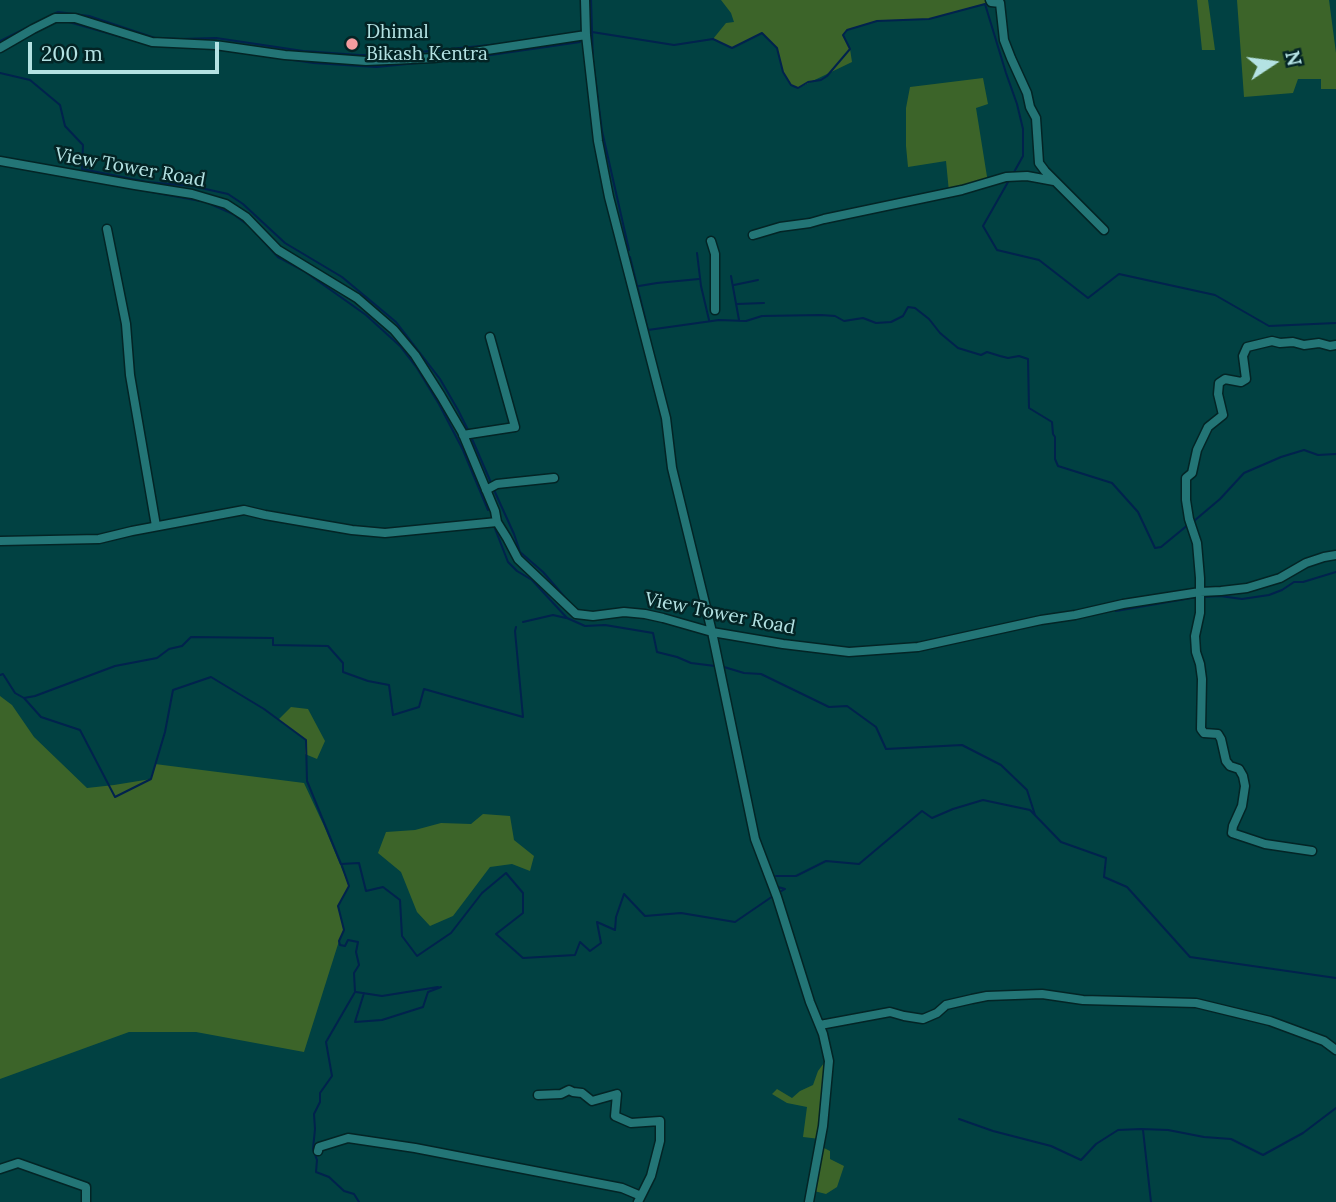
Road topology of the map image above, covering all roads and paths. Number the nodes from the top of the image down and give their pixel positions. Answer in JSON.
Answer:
{"nodes":[{"id":1,"x":585,"y":0,"type":"edge"},
{"id":2,"x":990,"y":0,"type":"edge"},
{"id":3,"x":586,"y":35,"type":"junction"},
{"id":4,"x":0,"y":48,"type":"edge"},
{"id":5,"x":0,"y":161,"type":"edge"},
{"id":6,"x":1054,"y":181,"type":"junction"},
{"id":7,"x":107,"y":229,"type":"dead end"},
{"id":8,"x":1104,"y":230,"type":"dead end"},
{"id":9,"x":752,"y":235,"type":"dead end"},
{"id":10,"x":712,"y":241,"type":"dead end"},
{"id":11,"x":715,"y":310,"type":"dead end"},
{"id":12,"x":490,"y":337,"type":"dead end"},
{"id":13,"x":1336,"y":345,"type":"edge"},
{"id":14,"x":463,"y":435,"type":"junction"},
{"id":15,"x":554,"y":478,"type":"dead end"},
{"id":16,"x":486,"y":490,"type":"junction"},
{"id":17,"x":497,"y":522,"type":"junction"},
{"id":18,"x":156,"y":526,"type":"junction"},
{"id":19,"x":0,"y":541,"type":"edge"},
{"id":20,"x":1336,"y":555,"type":"edge"},
{"id":21,"x":1200,"y":592,"type":"junction"},
{"id":22,"x":712,"y":632,"type":"junction"},
{"id":23,"x":1312,"y":850,"type":"dead end"},
{"id":24,"x":820,"y":1025,"type":"junction"},
{"id":25,"x":1336,"y":1050,"type":"edge"},
{"id":26,"x":538,"y":1095,"type":"dead end"},
{"id":27,"x":318,"y":1151,"type":"dead end"},
{"id":28,"x":0,"y":1169,"type":"edge"},
{"id":29,"x":640,"y":1199,"type":"edge"},
{"id":30,"x":86,"y":1202,"type":"edge"},
{"id":31,"x":809,"y":1202,"type":"edge"}],
"edges":[{"from":1,"to":3,"type":"street"},
{"from":2,"to":6,"type":"street"},
{"from":3,"to":4,"type":"street"},
{"from":3,"to":22,"type":"street"},
{"from":5,"to":14,"type":"street","name":"View Tower Road"},
{"from":6,"to":8,"type":"street"},
{"from":6,"to":9,"type":"street"},
{"from":7,"to":18,"type":"street"},
{"from":10,"to":11,"type":"street"},
{"from":12,"to":14,"type":"street"},
{"from":13,"to":21,"type":"street"},
{"from":14,"to":16,"type":"street","name":"View Tower Road"},
{"from":15,"to":16,"type":"street"},
{"from":16,"to":17,"type":"street","name":"View Tower Road"},
{"from":17,"to":18,"type":"street"},
{"from":17,"to":22,"type":"street","name":"View Tower Road"},
{"from":18,"to":19,"type":"street"},
{"from":20,"to":21,"type":"street","name":"View Tower Road"},
{"from":21,"to":22,"type":"street","name":"View Tower Road"},
{"from":21,"to":23,"type":"street"},
{"from":22,"to":24,"type":"street"},
{"from":24,"to":25,"type":"street"},
{"from":24,"to":31,"type":"street"},
{"from":26,"to":29,"type":"street"},
{"from":27,"to":29,"type":"street"},
{"from":28,"to":30,"type":"street"}]}
